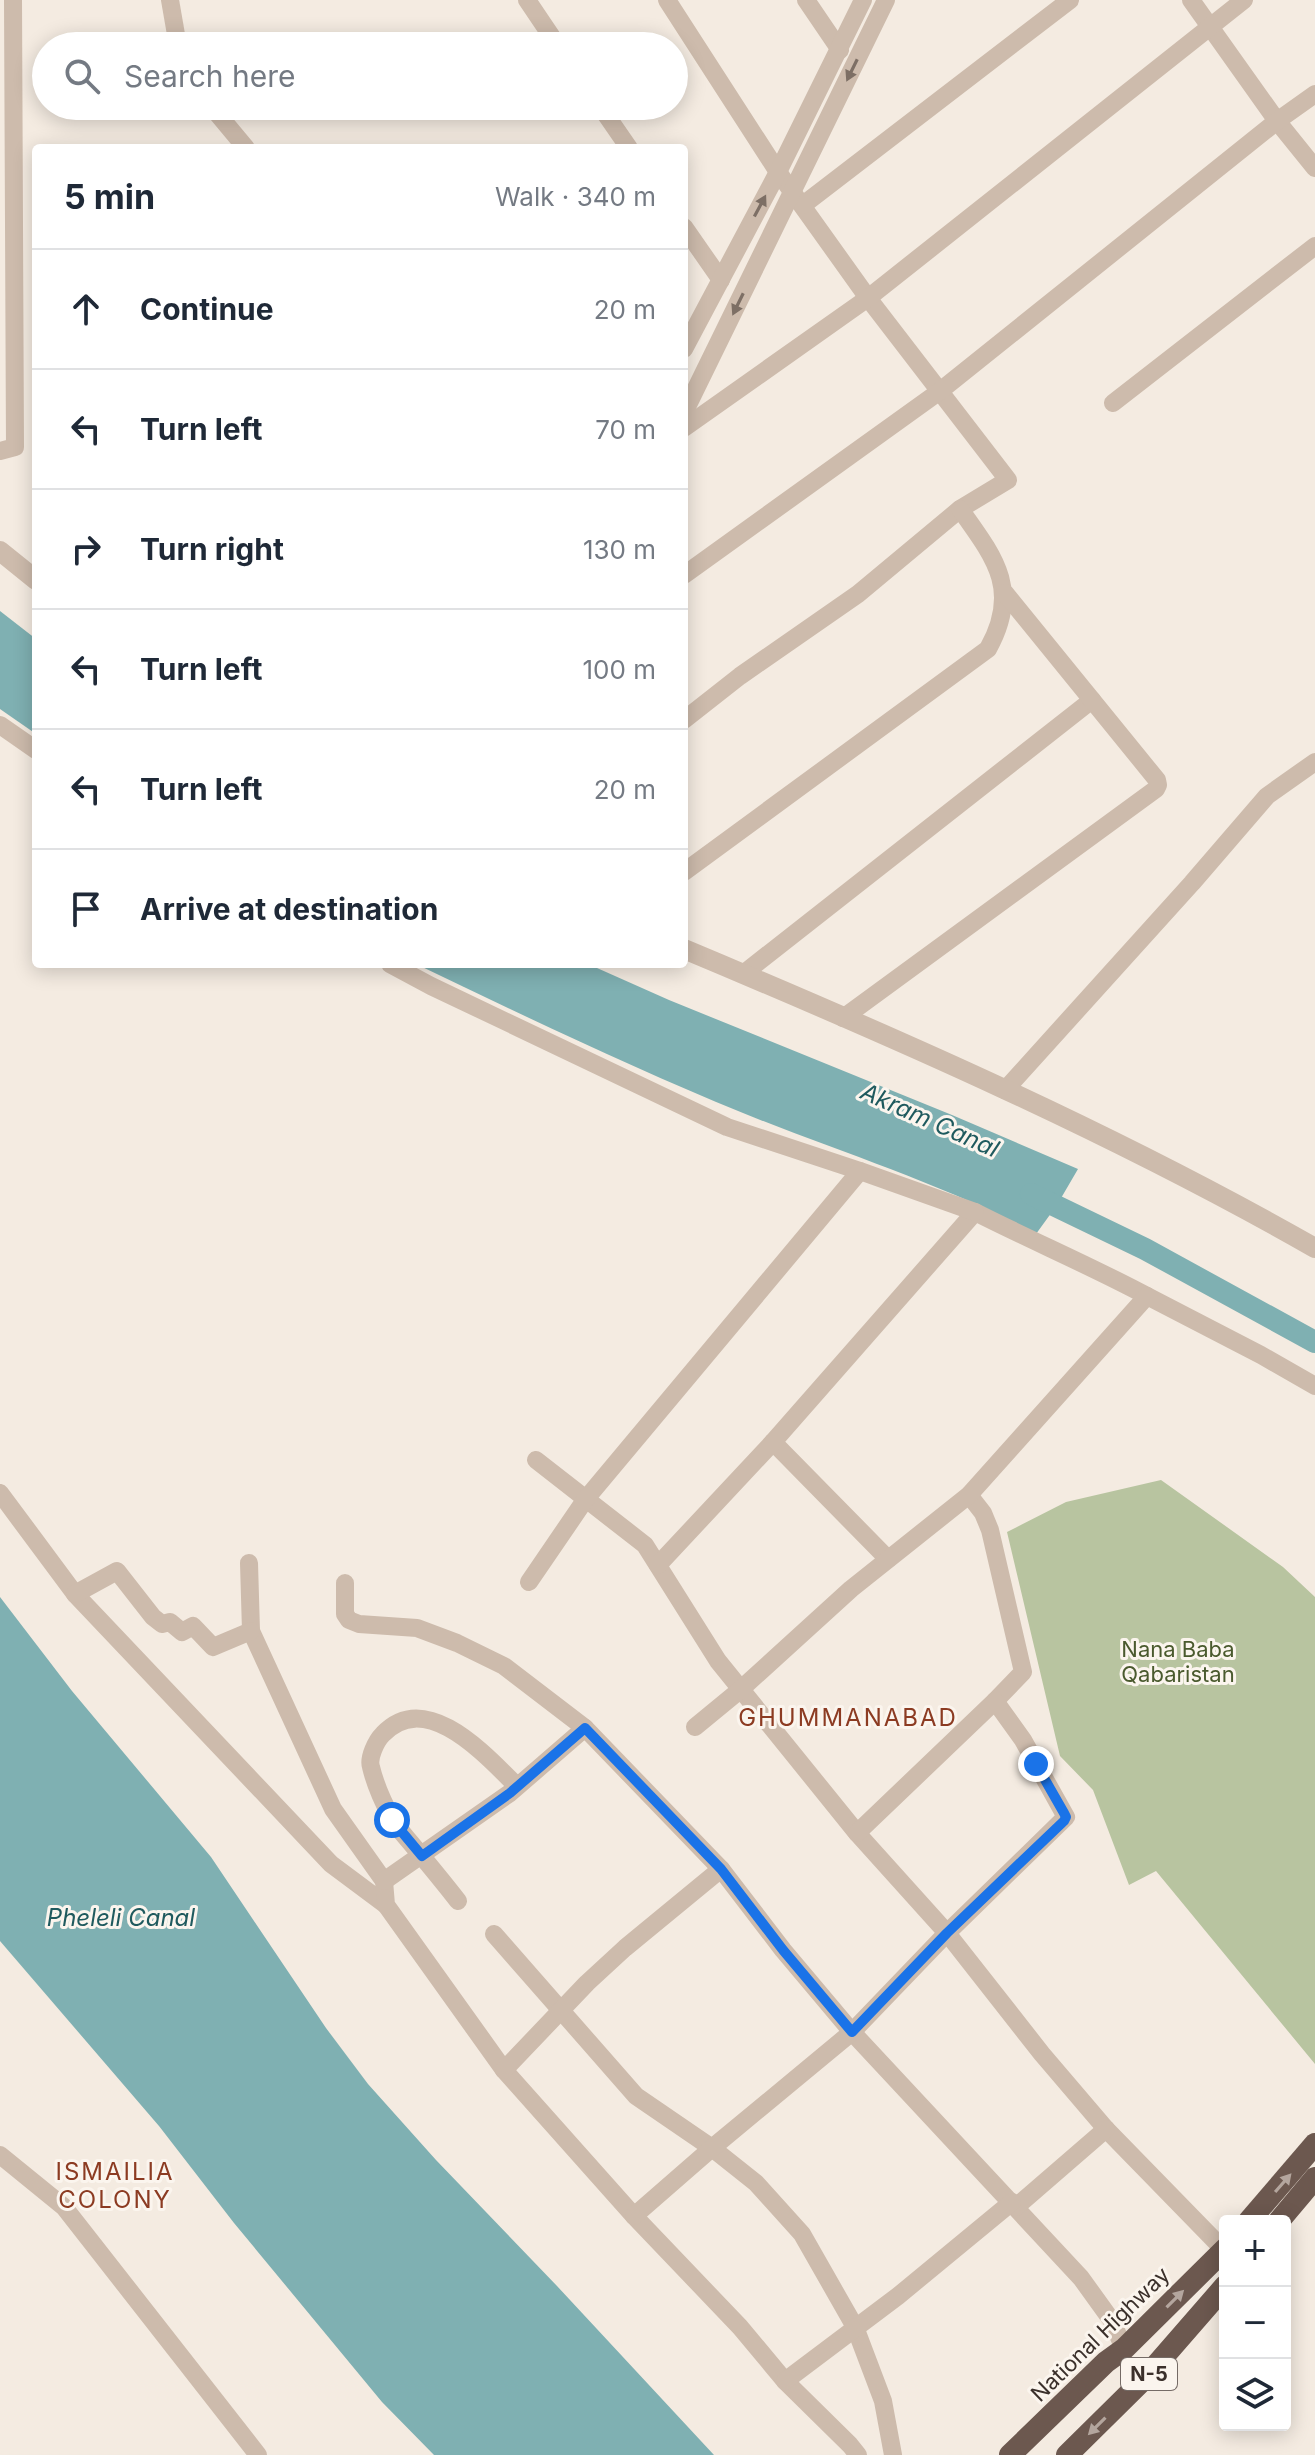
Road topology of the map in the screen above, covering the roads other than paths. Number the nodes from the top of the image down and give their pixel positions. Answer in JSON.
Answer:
{"nodes":[{"id":1,"x":13,"y":0,"type":"edge"},
{"id":2,"x":170,"y":0,"type":"edge"},
{"id":3,"x":527,"y":0,"type":"edge"},
{"id":4,"x":667,"y":0,"type":"edge"},
{"id":5,"x":806,"y":0,"type":"edge"},
{"id":6,"x":863,"y":0,"type":"edge"},
{"id":7,"x":1070,"y":0,"type":"edge"},
{"id":8,"x":1191,"y":0,"type":"edge"},
{"id":9,"x":1244,"y":0,"type":"edge"},
{"id":10,"x":887,"y":2,"type":"edge"},
{"id":11,"x":1208,"y":27,"type":"junction"},
{"id":12,"x":176,"y":32,"type":"edge"},
{"id":13,"x":549,"y":32,"type":"edge"},
{"id":14,"x":688,"y":32,"type":"edge"},
{"id":15,"x":688,"y":33,"type":"edge"},
{"id":16,"x":840,"y":50,"type":"junction"},
{"id":17,"x":1315,"y":94,"type":"edge"},
{"id":18,"x":223,"y":120,"type":"edge"},
{"id":19,"x":610,"y":120,"type":"edge"},
{"id":20,"x":1277,"y":121,"type":"junction"},
{"id":21,"x":243,"y":144,"type":"edge"},
{"id":22,"x":626,"y":144,"type":"edge"},
{"id":23,"x":1315,"y":168,"type":"edge"},
{"id":24,"x":778,"y":172,"type":"junction"},
{"id":25,"x":798,"y":198,"type":"junction"},
{"id":26,"x":688,"y":233,"type":"edge"},
{"id":27,"x":1315,"y":246,"type":"edge"},
{"id":28,"x":721,"y":280,"type":"junction"},
{"id":29,"x":868,"y":298,"type":"junction"},
{"id":30,"x":688,"y":342,"type":"edge"},
{"id":31,"x":940,"y":391,"type":"junction"},
{"id":32,"x":1113,"y":403,"type":"dead end"},
{"id":33,"x":688,"y":405,"type":"edge"},
{"id":34,"x":688,"y":425,"type":"edge"},
{"id":35,"x":0,"y":451,"type":"edge"},
{"id":36,"x":960,"y":509,"type":"junction"},
{"id":37,"x":0,"y":551,"type":"edge"},
{"id":38,"x":688,"y":572,"type":"edge"},
{"id":39,"x":32,"y":577,"type":"edge"},
{"id":40,"x":1005,"y":593,"type":"junction"},
{"id":41,"x":1092,"y":700,"type":"junction"},
{"id":42,"x":688,"y":717,"type":"edge"},
{"id":43,"x":0,"y":725,"type":"edge"},
{"id":44,"x":32,"y":747,"type":"edge"},
{"id":45,"x":1315,"y":762,"type":"edge"},
{"id":46,"x":688,"y":869,"type":"edge"},
{"id":47,"x":688,"y":951,"type":"edge"},
{"id":48,"x":397,"y":968,"type":"edge"},
{"id":49,"x":743,"y":974,"type":"junction"},
{"id":50,"x":843,"y":1018,"type":"junction"},
{"id":51,"x":1005,"y":1090,"type":"junction"},
{"id":52,"x":860,"y":1171,"type":"junction"},
{"id":53,"x":975,"y":1212,"type":"junction"},
{"id":54,"x":1315,"y":1248,"type":"edge"},
{"id":55,"x":1147,"y":1296,"type":"junction"},
{"id":56,"x":1315,"y":1386,"type":"edge"},
{"id":57,"x":773,"y":1442,"type":"junction"},
{"id":58,"x":536,"y":1460,"type":"dead end"},
{"id":59,"x":0,"y":1493,"type":"edge"},
{"id":60,"x":969,"y":1495,"type":"junction"},
{"id":61,"x":585,"y":1500,"type":"junction"},
{"id":62,"x":888,"y":1559,"type":"junction"},
{"id":63,"x":249,"y":1563,"type":"dead end"},
{"id":64,"x":658,"y":1565,"type":"junction"},
{"id":65,"x":529,"y":1582,"type":"dead end"},
{"id":66,"x":345,"y":1583,"type":"dead end"},
{"id":67,"x":75,"y":1594,"type":"junction"},
{"id":68,"x":251,"y":1631,"type":"junction"},
{"id":69,"x":740,"y":1690,"type":"junction"},
{"id":70,"x":995,"y":1701,"type":"junction"},
{"id":71,"x":695,"y":1727,"type":"dead end"},
{"id":72,"x":585,"y":1728,"type":"junction"},
{"id":73,"x":517,"y":1786,"type":"junction"},
{"id":74,"x":857,"y":1833,"type":"junction"},
{"id":75,"x":422,"y":1856,"type":"junction"},
{"id":76,"x":721,"y":1869,"type":"junction"},
{"id":77,"x":384,"y":1881,"type":"junction"},
{"id":78,"x":458,"y":1901,"type":"dead end"},
{"id":79,"x":386,"y":1905,"type":"junction"},
{"id":80,"x":947,"y":1933,"type":"junction"},
{"id":81,"x":494,"y":1934,"type":"dead end"},
{"id":82,"x":561,"y":2011,"type":"junction"},
{"id":83,"x":852,"y":2032,"type":"junction"},
{"id":84,"x":504,"y":2070,"type":"junction"},
{"id":85,"x":1106,"y":2129,"type":"junction"},
{"id":86,"x":1315,"y":2144,"type":"edge"},
{"id":87,"x":712,"y":2148,"type":"junction"},
{"id":88,"x":0,"y":2155,"type":"edge"},
{"id":89,"x":1313,"y":2184,"type":"edge"},
{"id":90,"x":1014,"y":2204,"type":"junction"},
{"id":91,"x":1254,"y":2215,"type":"edge"},
{"id":92,"x":1285,"y":2215,"type":"edge"},
{"id":93,"x":634,"y":2216,"type":"junction"},
{"id":94,"x":1219,"y":2245,"type":"edge"},
{"id":95,"x":1219,"y":2255,"type":"edge"},
{"id":96,"x":1224,"y":2287,"type":"edge"},
{"id":97,"x":855,"y":2327,"type":"junction"},
{"id":98,"x":1115,"y":2356,"type":"junction"},
{"id":99,"x":785,"y":2381,"type":"junction"},
{"id":100,"x":1130,"y":2393,"type":"junction"},
{"id":101,"x":258,"y":2455,"type":"edge"},
{"id":102,"x":858,"y":2455,"type":"edge"},
{"id":103,"x":893,"y":2455,"type":"edge"},
{"id":104,"x":1010,"y":2455,"type":"edge"},
{"id":105,"x":1067,"y":2455,"type":"edge"}],
"edges":[{"from":1,"to":35,"type":"street"},
{"from":2,"to":12,"type":"street"},
{"from":3,"to":13,"type":"street"},
{"from":4,"to":14,"type":"street"},
{"from":5,"to":16,"type":"street"},
{"from":6,"to":16,"type":"street"},
{"from":7,"to":25,"type":"street"},
{"from":8,"to":11,"type":"street"},
{"from":9,"to":11,"type":"street"},
{"from":10,"to":25,"type":"street","one_way":true},
{"from":11,"to":20,"type":"street"},
{"from":11,"to":29,"type":"street"},
{"from":15,"to":24,"type":"street"},
{"from":16,"to":24,"type":"street"},
{"from":17,"to":20,"type":"street"},
{"from":18,"to":21,"type":"street"},
{"from":19,"to":22,"type":"street"},
{"from":20,"to":23,"type":"street"},
{"from":20,"to":31,"type":"street"},
{"from":24,"to":25,"type":"street"},
{"from":28,"to":24,"type":"street","one_way":true},
{"from":25,"to":29,"type":"street"},
{"from":25,"to":33,"type":"street","one_way":true},
{"from":26,"to":28,"type":"street"},
{"from":27,"to":32,"type":"street"},
{"from":28,"to":30,"type":"street"},
{"from":29,"to":31,"type":"street"},
{"from":29,"to":34,"type":"street"},
{"from":31,"to":36,"type":"street"},
{"from":31,"to":38,"type":"street"},
{"from":36,"to":40,"type":"street"},
{"from":36,"to":42,"type":"street"},
{"from":37,"to":39,"type":"street"},
{"from":40,"to":41,"type":"street"},
{"from":40,"to":46,"type":"street"},
{"from":41,"to":49,"type":"street"},
{"from":41,"to":50,"type":"street"},
{"from":43,"to":44,"type":"street"},
{"from":45,"to":51,"type":"street"},
{"from":47,"to":49,"type":"street"},
{"from":48,"to":52,"type":"street"},
{"from":49,"to":50,"type":"street"},
{"from":50,"to":51,"type":"street"},
{"from":51,"to":54,"type":"street"},
{"from":52,"to":53,"type":"street"},
{"from":52,"to":61,"type":"street"},
{"from":53,"to":55,"type":"street"},
{"from":53,"to":57,"type":"street"},
{"from":55,"to":56,"type":"street"},
{"from":55,"to":60,"type":"street"},
{"from":57,"to":62,"type":"street"},
{"from":57,"to":64,"type":"street"},
{"from":58,"to":61,"type":"street"},
{"from":59,"to":67,"type":"street"},
{"from":60,"to":62,"type":"street"},
{"from":60,"to":70,"type":"street"},
{"from":61,"to":64,"type":"street"},
{"from":61,"to":65,"type":"street"},
{"from":62,"to":69,"type":"street"},
{"from":63,"to":68,"type":"street"},
{"from":64,"to":69,"type":"street"},
{"from":66,"to":72,"type":"street"},
{"from":67,"to":68,"type":"street"},
{"from":67,"to":79,"type":"street"},
{"from":68,"to":77,"type":"street"},
{"from":69,"to":71,"type":"street"},
{"from":69,"to":74,"type":"street"},
{"from":70,"to":74,"type":"street"},
{"from":70,"to":80,"type":"street"},
{"from":72,"to":73,"type":"street"},
{"from":72,"to":76,"type":"street"},
{"from":73,"to":75,"type":"street"},
{"from":73,"to":75,"type":"street"},
{"from":74,"to":80,"type":"street"},
{"from":75,"to":77,"type":"street"},
{"from":75,"to":78,"type":"street"},
{"from":76,"to":82,"type":"street"},
{"from":76,"to":83,"type":"street"},
{"from":77,"to":79,"type":"street"},
{"from":79,"to":84,"type":"street"},
{"from":80,"to":83,"type":"street"},
{"from":80,"to":85,"type":"street"},
{"from":81,"to":82,"type":"street"},
{"from":82,"to":84,"type":"street"},
{"from":82,"to":87,"type":"street"},
{"from":83,"to":87,"type":"street"},
{"from":83,"to":90,"type":"street"},
{"from":84,"to":93,"type":"street"},
{"from":85,"to":90,"type":"street"},
{"from":85,"to":94,"type":"street"},
{"from":91,"to":86,"type":"highway","one_way":true},
{"from":87,"to":93,"type":"street"},
{"from":87,"to":97,"type":"street"},
{"from":88,"to":101,"type":"street"},
{"from":89,"to":92,"type":"highway"},
{"from":90,"to":97,"type":"street"},
{"from":90,"to":98,"type":"street"},
{"from":93,"to":99,"type":"street"},
{"from":98,"to":95,"type":"highway","name":"National Highway","number":"N-5","one_way":true},
{"from":96,"to":100,"type":"highway","number":"N-5"},
{"from":97,"to":99,"type":"street"},
{"from":97,"to":103,"type":"street"},
{"from":98,"to":100,"type":"highway"},
{"from":98,"to":104,"type":"highway","name":"National Highway","number":"N-5"},
{"from":99,"to":102,"type":"street"},
{"from":100,"to":105,"type":"highway","number":"N-5","one_way":true}]}
